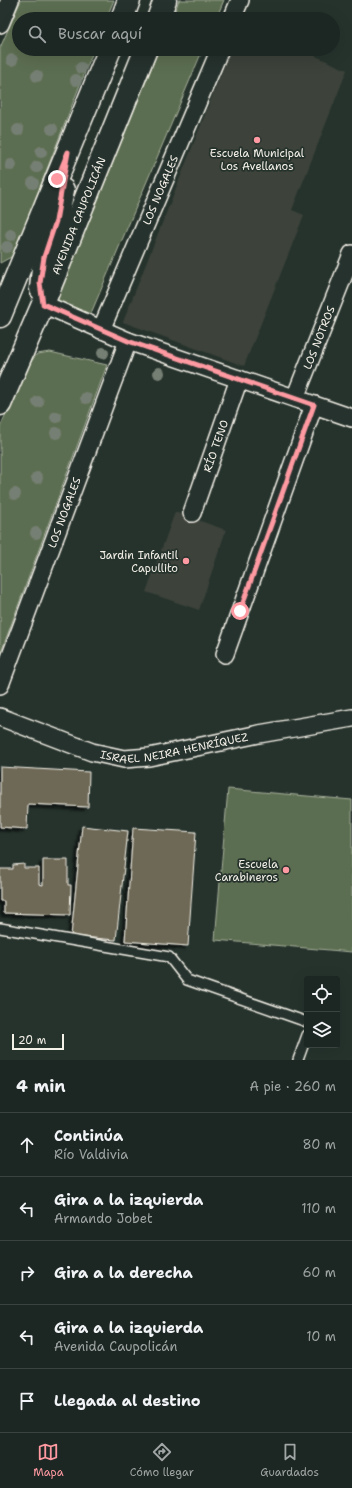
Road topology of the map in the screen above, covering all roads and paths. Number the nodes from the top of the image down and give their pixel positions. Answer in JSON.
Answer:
{"nodes":[{"id":1,"x":10,"y":0,"type":"edge"},
{"id":2,"x":129,"y":0,"type":"edge"},
{"id":3,"x":165,"y":0,"type":"edge"},
{"id":4,"x":240,"y":0,"type":"edge"},
{"id":5,"x":125,"y":12,"type":"edge"},
{"id":6,"x":161,"y":12,"type":"edge"},
{"id":7,"x":235,"y":12,"type":"edge"},
{"id":8,"x":0,"y":24,"type":"edge"},
{"id":9,"x":107,"y":56,"type":"edge"},
{"id":10,"x":143,"y":56,"type":"edge"},
{"id":11,"x":217,"y":56,"type":"edge"},
{"id":12,"x":68,"y":152,"type":"junction"},
{"id":13,"x":352,"y":254,"type":"edge"},
{"id":14,"x":4,"y":293,"type":"edge"},
{"id":15,"x":43,"y":304,"type":"junction"},
{"id":16,"x":0,"y":316,"type":"edge"},
{"id":17,"x":101,"y":330,"type":"junction"},
{"id":18,"x":128,"y":341,"type":"junction"},
{"id":19,"x":239,"y":379,"type":"junction"},
{"id":20,"x":295,"y":398,"type":"junction"},
{"id":21,"x":0,"y":404,"type":"edge"},
{"id":22,"x":314,"y":405,"type":"junction"},
{"id":23,"x":352,"y":418,"type":"edge"},
{"id":24,"x":192,"y":513,"type":"dead end"},
{"id":25,"x":225,"y":654,"type":"dead end"},
{"id":26,"x":0,"y":685,"type":"edge"},
{"id":27,"x":0,"y":717,"type":"edge"},
{"id":28,"x":352,"y":718,"type":"edge"},
{"id":29,"x":0,"y":928,"type":"edge"},
{"id":30,"x":304,"y":1021,"type":"edge"},
{"id":31,"x":304,"y":1043,"type":"edge"},
{"id":32,"x":298,"y":1060,"type":"edge"}],
"edges":[{"from":1,"to":8,"type":"street"},
{"from":2,"to":5,"type":"main road"},
{"from":3,"to":6,"type":"main road"},
{"from":4,"to":7,"type":"street"},
{"from":9,"to":12,"type":"main road"},
{"from":10,"to":15,"type":"main road","name":"AVENIDA CAUPOLICÁN"},
{"from":11,"to":17,"type":"street","name":"LOS NOGALES"},
{"from":12,"to":14,"type":"main road"},
{"from":12,"to":15,"type":"main road"},
{"from":13,"to":20,"type":"street","name":"LOS NOTROS"},
{"from":14,"to":16,"type":"main road"},
{"from":15,"to":17,"type":"street"},
{"from":15,"to":21,"type":"main road","name":"AVENIDA CAUPOLICÁN"},
{"from":17,"to":18,"type":"street"},
{"from":18,"to":19,"type":"street"},
{"from":18,"to":26,"type":"street","name":"LOS NOGALES"},
{"from":19,"to":20,"type":"street"},
{"from":19,"to":24,"type":"street","name":"RÍO TENO"},
{"from":20,"to":22,"type":"street"},
{"from":22,"to":23,"type":"street"},
{"from":22,"to":25,"type":"street"},
{"from":27,"to":28,"type":"street","name":"ISRAEL NEIRA HENRÍQUEZ"},
{"from":29,"to":30,"type":"lane"},
{"from":31,"to":32,"type":"lane"}]}
